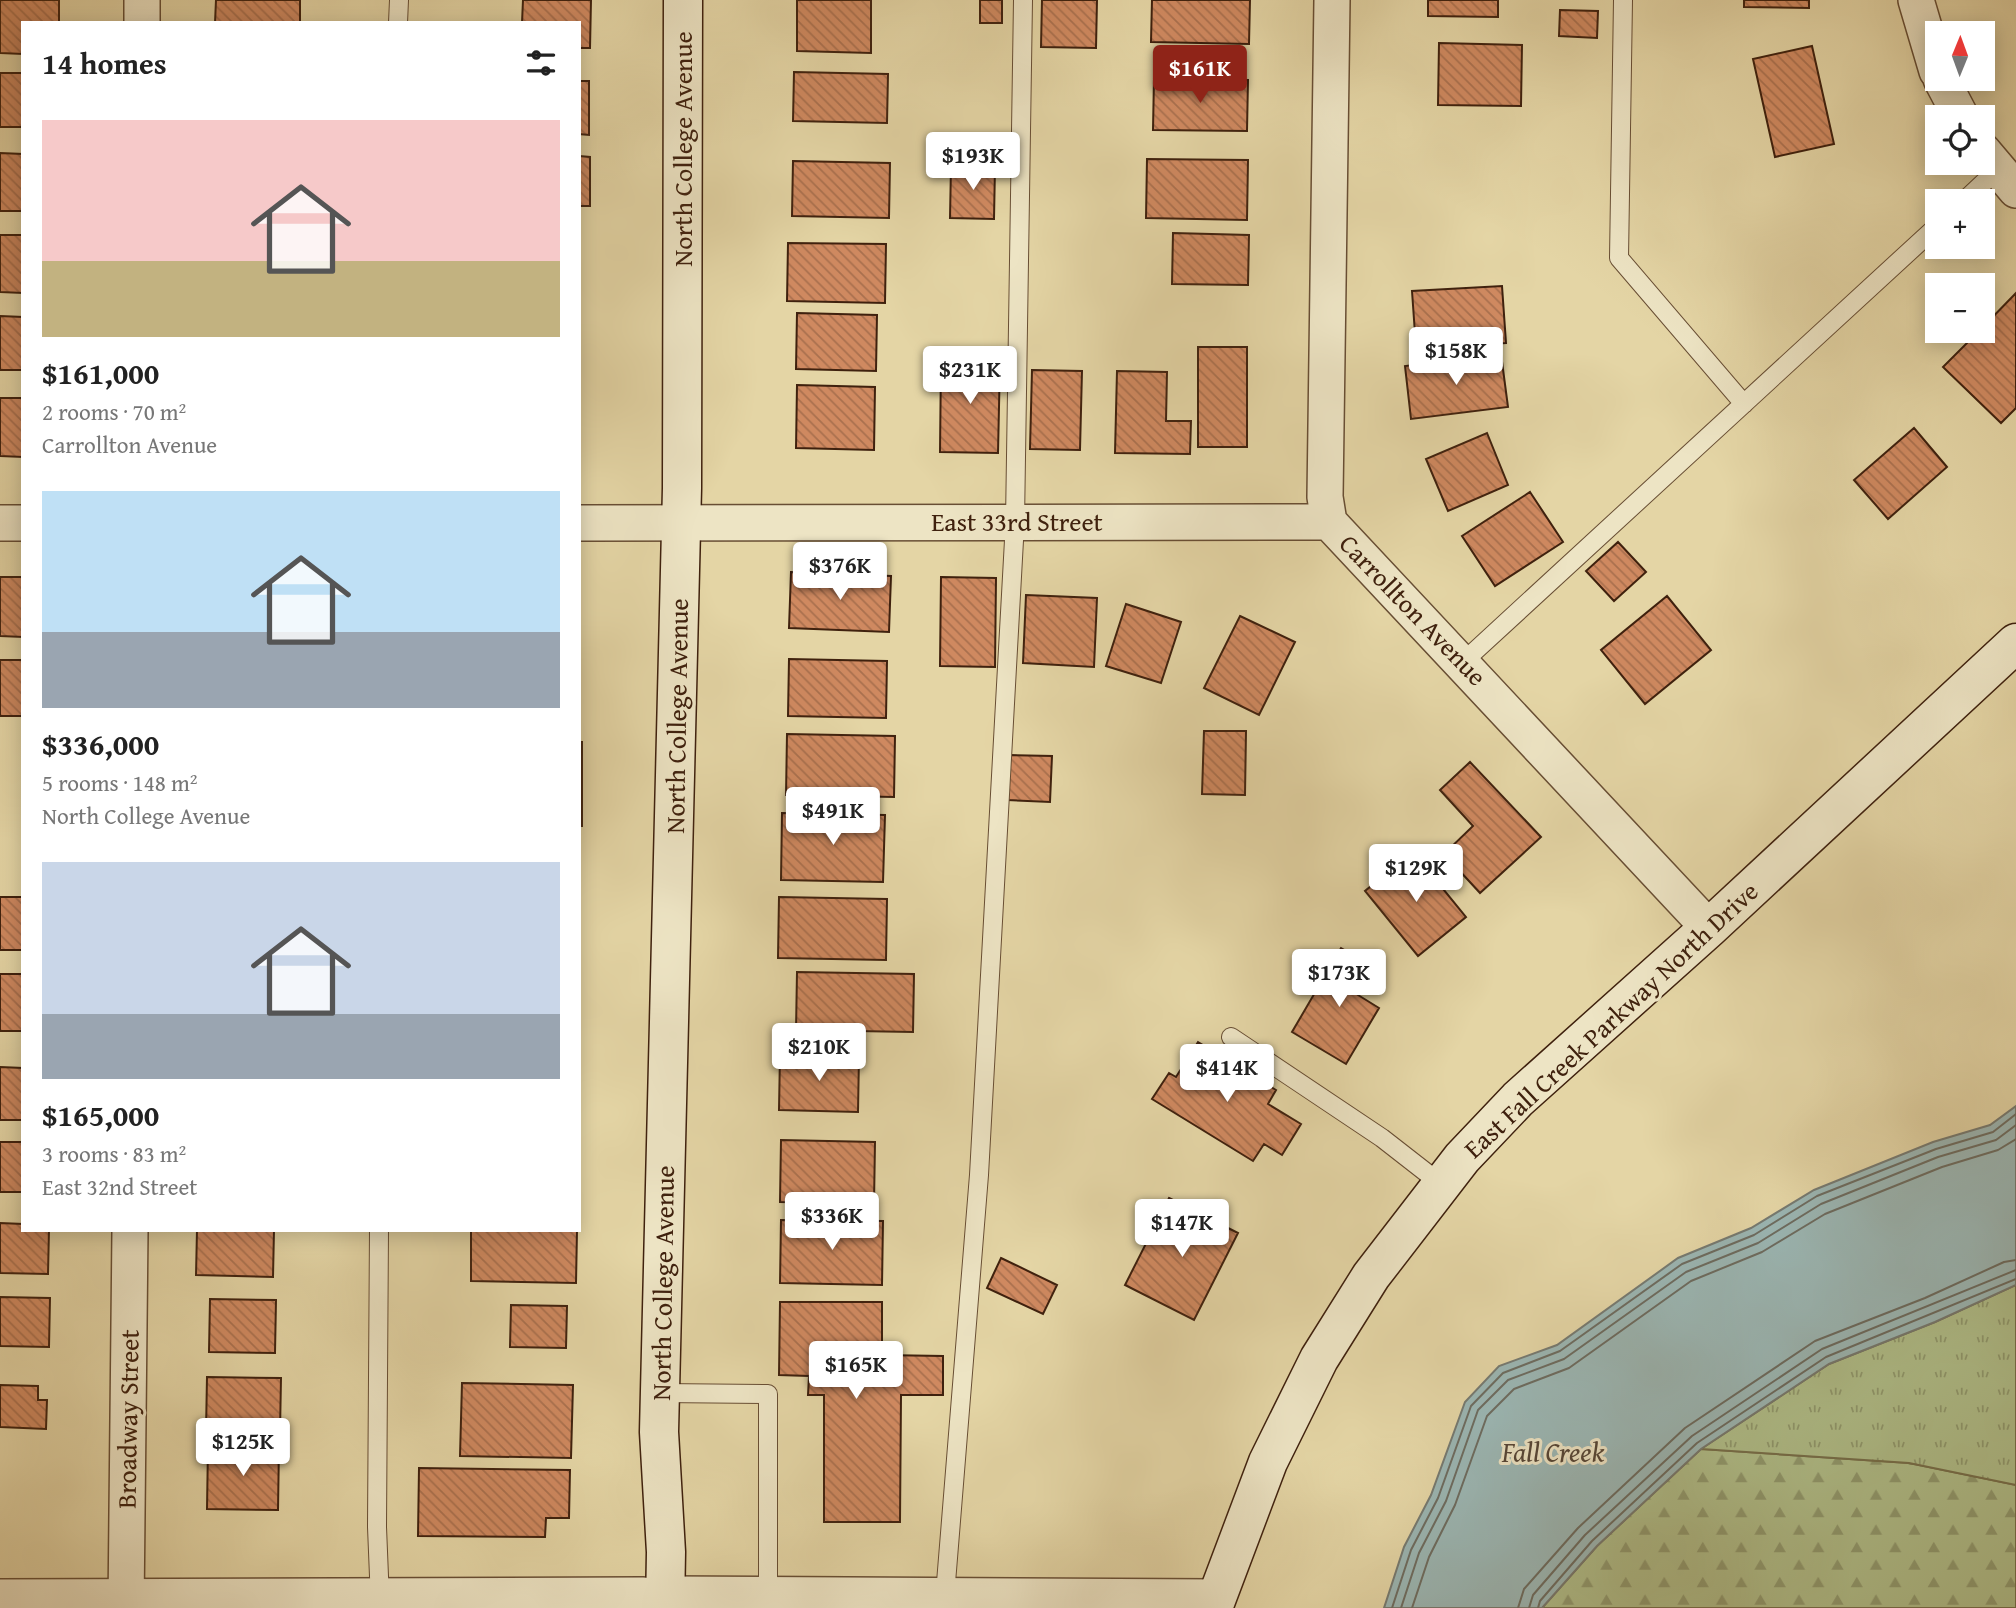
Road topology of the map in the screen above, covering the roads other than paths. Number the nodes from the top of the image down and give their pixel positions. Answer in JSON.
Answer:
{"nodes":[{"id":1,"x":142,"y":0,"type":"edge"},
{"id":2,"x":399,"y":0,"type":"edge"},
{"id":3,"x":683,"y":0,"type":"edge"},
{"id":4,"x":1023,"y":0,"type":"edge"},
{"id":5,"x":1332,"y":0,"type":"edge"},
{"id":6,"x":1623,"y":0,"type":"edge"},
{"id":7,"x":1916,"y":0,"type":"edge"},
{"id":8,"x":142,"y":21,"type":"edge"},
{"id":9,"x":398,"y":21,"type":"edge"},
{"id":10,"x":1925,"y":30,"type":"edge"},
{"id":11,"x":1999,"y":170,"type":"edge"},
{"id":12,"x":1978,"y":189,"type":"edge"},
{"id":13,"x":1925,"y":237,"type":"edge"},
{"id":14,"x":1744,"y":404,"type":"junction"},
{"id":15,"x":1014,"y":522,"type":"junction"},
{"id":16,"x":1329,"y":522,"type":"junction"},
{"id":17,"x":0,"y":523,"type":"edge"},
{"id":18,"x":21,"y":523,"type":"edge"},
{"id":19,"x":581,"y":523,"type":"edge"},
{"id":20,"x":681,"y":523,"type":"junction"},
{"id":21,"x":2016,"y":643,"type":"edge"},
{"id":22,"x":1464,"y":662,"type":"junction"},
{"id":23,"x":1709,"y":928,"type":"junction"},
{"id":24,"x":1231,"y":1037,"type":"dead end"},
{"id":25,"x":1441,"y":1184,"type":"junction"},
{"id":26,"x":130,"y":1232,"type":"edge"},
{"id":27,"x":379,"y":1232,"type":"edge"},
{"id":28,"x":660,"y":1394,"type":"junction"},
{"id":29,"x":768,"y":1595,"type":"junction"},
{"id":30,"x":945,"y":1595,"type":"junction"},
{"id":31,"x":0,"y":1597,"type":"edge"},
{"id":32,"x":654,"y":1601,"type":"edge"},
{"id":33,"x":892,"y":1601,"type":"edge"},
{"id":34,"x":126,"y":1602,"type":"edge"},
{"id":35,"x":380,"y":1602,"type":"edge"},
{"id":36,"x":1214,"y":1602,"type":"edge"}],
"edges":[{"from":1,"to":8,"type":"street"},
{"from":2,"to":9,"type":"lane"},
{"from":3,"to":20,"type":"main road","name":"North College Avenue"},
{"from":4,"to":15,"type":"lane"},
{"from":5,"to":16,"type":"street","name":"Carrollton Avenue"},
{"from":6,"to":14,"type":"lane"},
{"from":7,"to":10,"type":"street"},
{"from":11,"to":12,"type":"lane"},
{"from":13,"to":14,"type":"lane"},
{"from":14,"to":22,"type":"lane"},
{"from":15,"to":16,"type":"street","name":"East 33rd Street"},
{"from":15,"to":20,"type":"street","name":"East 33rd Street"},
{"from":15,"to":30,"type":"lane"},
{"from":16,"to":22,"type":"street","name":"Carrollton Avenue"},
{"from":17,"to":18,"type":"street"},
{"from":19,"to":20,"type":"street","name":"East 33rd Street"},
{"from":20,"to":28,"type":"main road","name":"North College Avenue"},
{"from":21,"to":23,"type":"main road","name":"East Fall Creek Parkway North Drive"},
{"from":22,"to":23,"type":"street","name":"Carrollton Avenue"},
{"from":23,"to":25,"type":"main road","name":"East Fall Creek Parkway North Drive"},
{"from":24,"to":25,"type":"lane"},
{"from":25,"to":36,"type":"main road","name":"East Fall Creek Parkway North Drive"},
{"from":26,"to":34,"type":"street","name":"Broadway Street"},
{"from":27,"to":35,"type":"lane"},
{"from":28,"to":29,"type":"lane"},
{"from":28,"to":32,"type":"main road","name":"North College Avenue"},
{"from":29,"to":32,"type":"street"},
{"from":29,"to":33,"type":"street"},
{"from":30,"to":33,"type":"street"},
{"from":30,"to":36,"type":"street"},
{"from":31,"to":34,"type":"street"},
{"from":32,"to":35,"type":"street"},
{"from":34,"to":35,"type":"street"}]}
